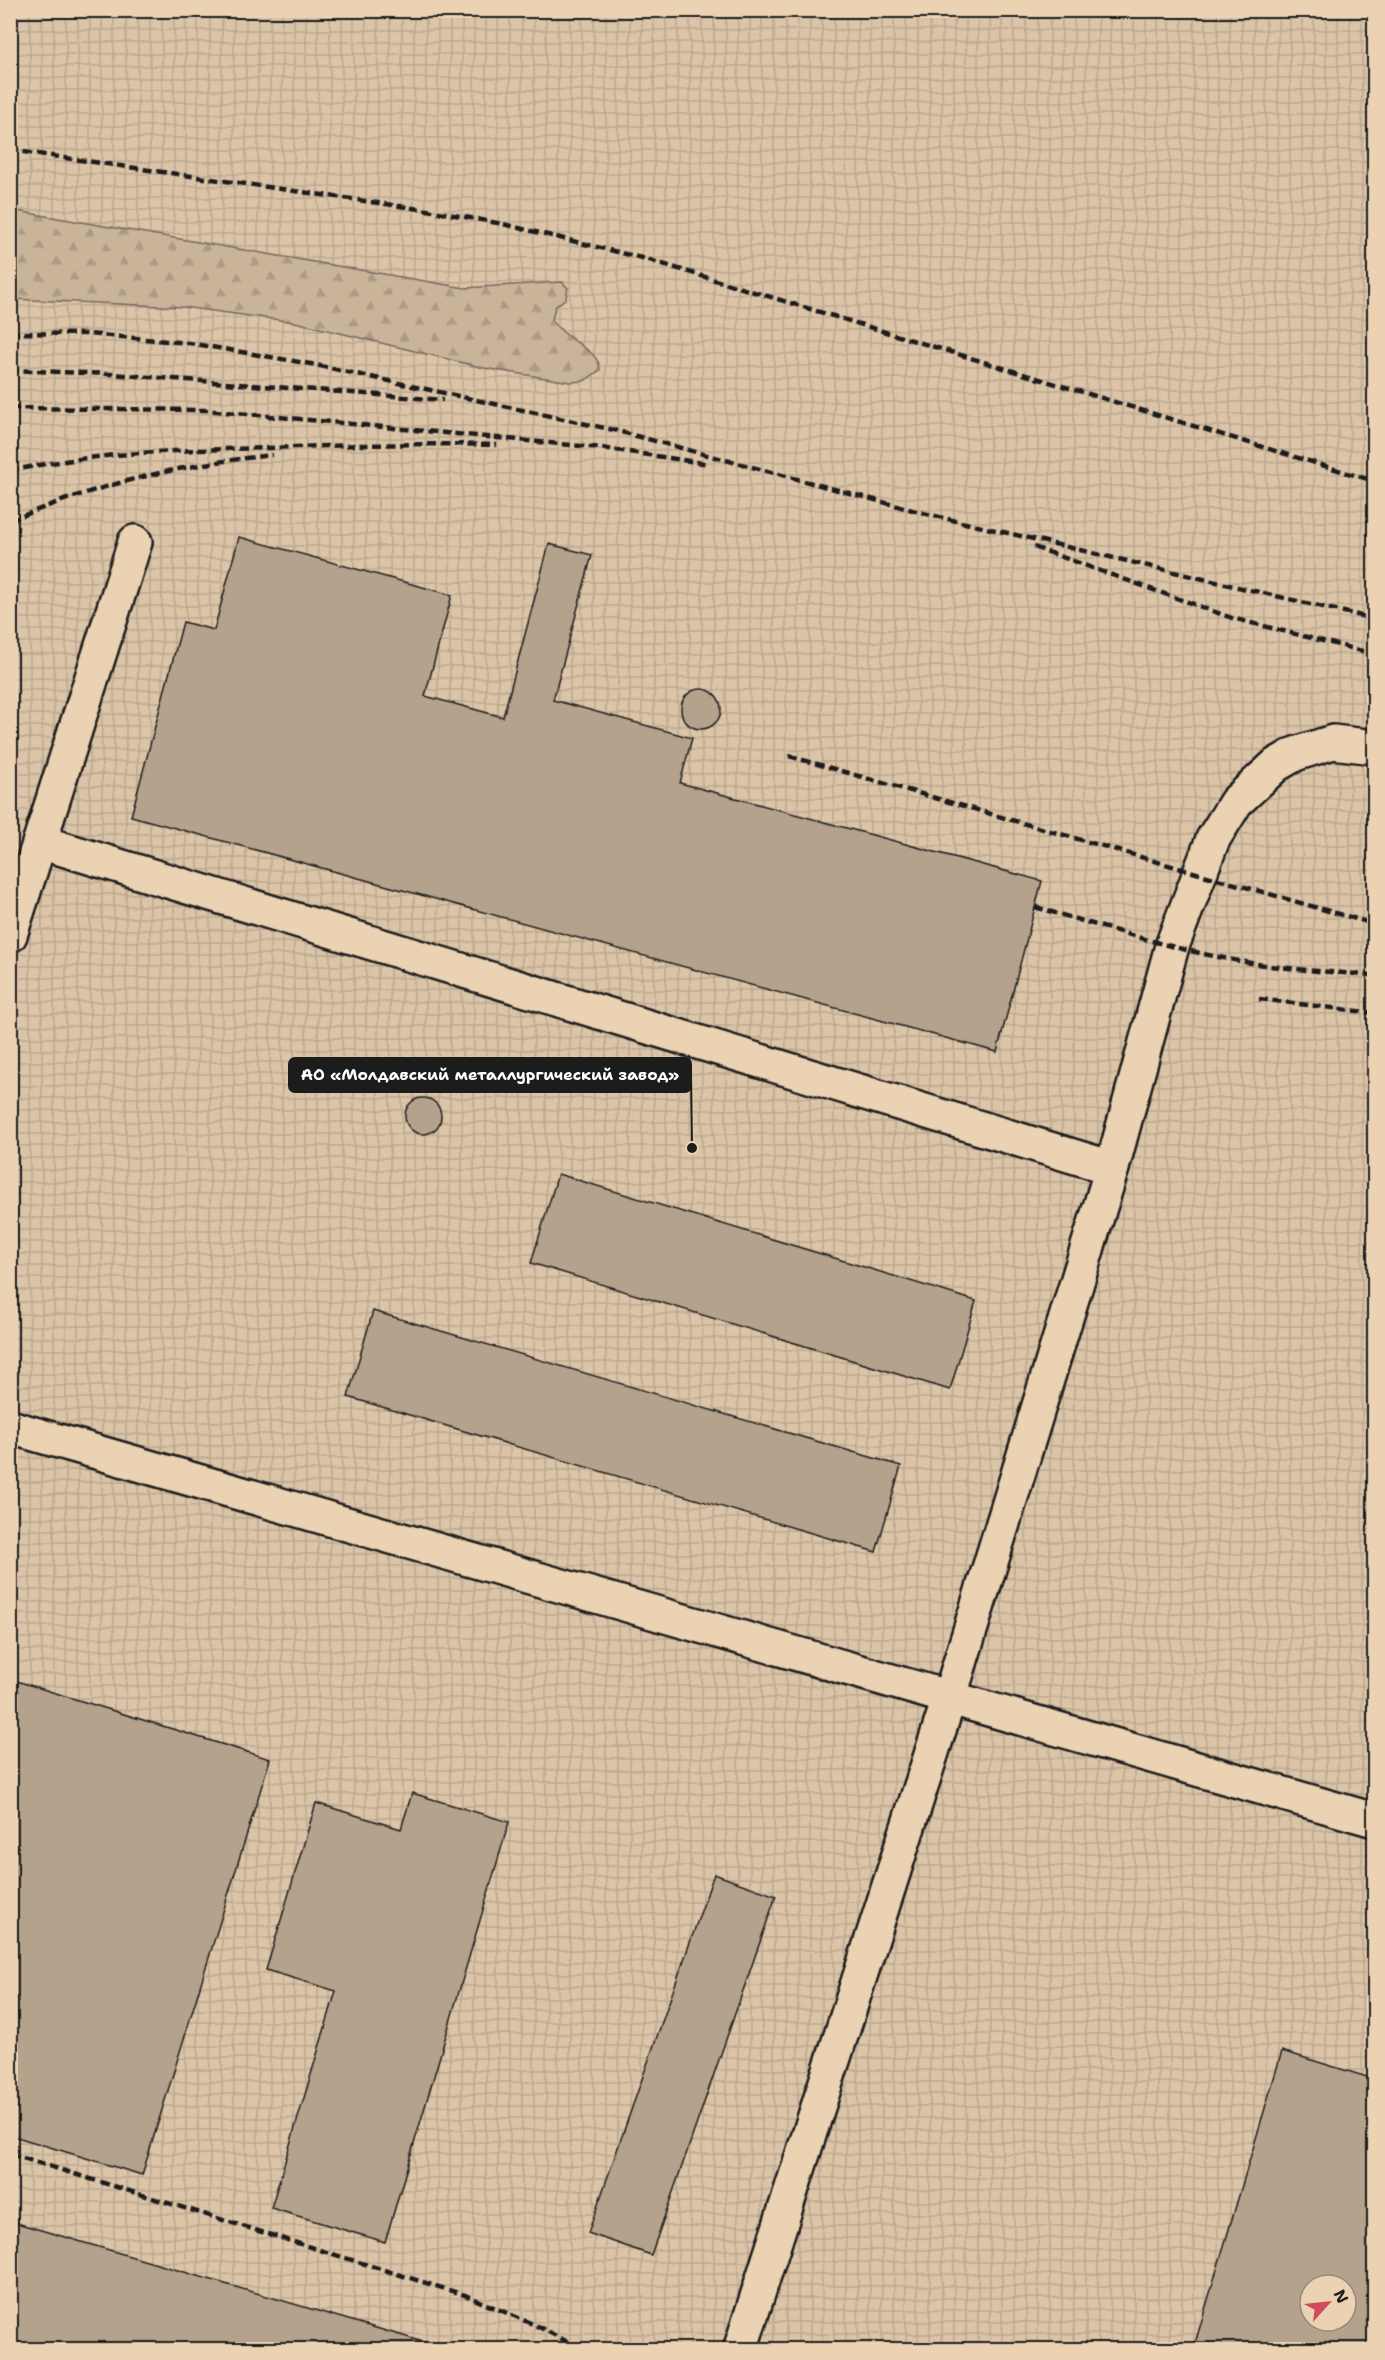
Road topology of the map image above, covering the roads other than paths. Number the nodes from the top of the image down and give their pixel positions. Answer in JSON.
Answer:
{"nodes":[{"id":1,"x":135,"y":542,"type":"dead end"},
{"id":2,"x":1374,"y":747,"type":"edge"},
{"id":3,"x":40,"y":842,"type":"junction"},
{"id":4,"x":10,"y":935,"type":"edge"},
{"id":5,"x":1112,"y":1168,"type":"junction"},
{"id":6,"x":10,"y":1427,"type":"edge"},
{"id":7,"x":949,"y":1699,"type":"junction"},
{"id":8,"x":1374,"y":1820,"type":"edge"},
{"id":9,"x":740,"y":2349,"type":"edge"}],
"edges":[{"from":1,"to":3,"type":"lane"},
{"from":2,"to":5,"type":"lane"},
{"from":3,"to":4,"type":"lane"},
{"from":3,"to":5,"type":"lane"},
{"from":5,"to":7,"type":"lane"},
{"from":6,"to":7,"type":"lane"},
{"from":7,"to":8,"type":"lane"},
{"from":7,"to":9,"type":"lane"}]}
